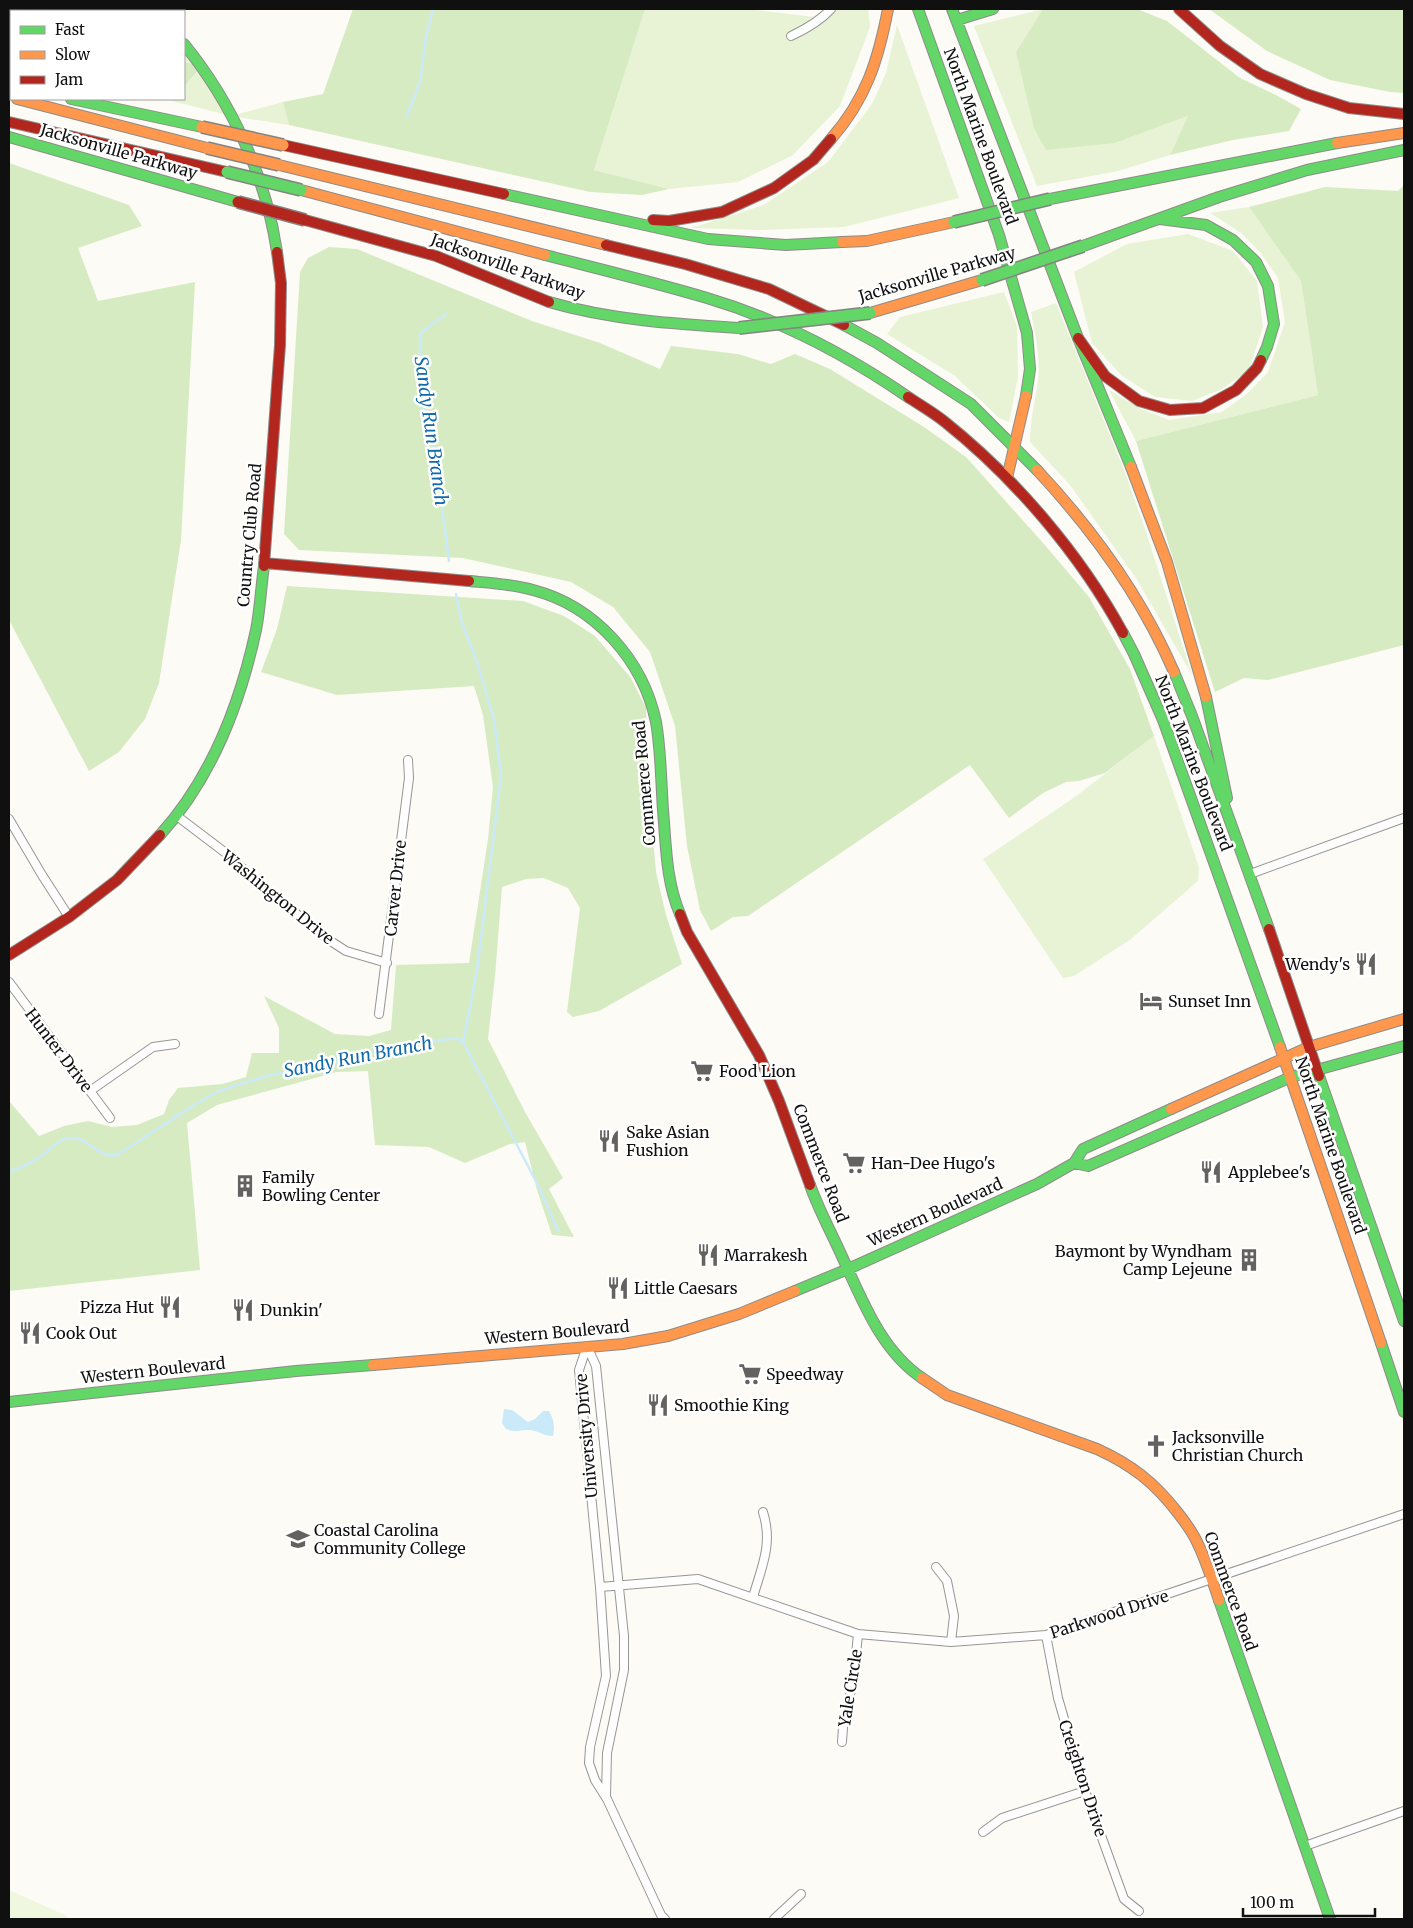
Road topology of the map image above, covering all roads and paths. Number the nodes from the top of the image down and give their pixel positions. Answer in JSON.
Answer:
{"nodes":[{"id":1,"x":831,"y":9,"type":"edge"},
{"id":2,"x":888,"y":9,"type":"edge"},
{"id":3,"x":918,"y":9,"type":"edge"},
{"id":4,"x":952,"y":9,"type":"edge"},
{"id":5,"x":993,"y":9,"type":"edge"},
{"id":6,"x":1179,"y":9,"type":"edge"},
{"id":7,"x":957,"y":20,"type":"junction"},
{"id":8,"x":791,"y":36,"type":"dead end"},
{"id":9,"x":185,"y":45,"type":"edge"},
{"id":10,"x":21,"y":100,"type":"edge"},
{"id":11,"x":76,"y":100,"type":"edge"},
{"id":12,"x":1404,"y":114,"type":"edge"},
{"id":13,"x":9,"y":122,"type":"edge"},
{"id":14,"x":1404,"y":133,"type":"edge"},
{"id":15,"x":9,"y":137,"type":"edge"},
{"id":16,"x":1404,"y":150,"type":"edge"},
{"id":17,"x":600,"y":216,"type":"junction"},
{"id":18,"x":1160,"y":219,"type":"junction"},
{"id":19,"x":1078,"y":338,"type":"junction"},
{"id":20,"x":1013,"y":446,"type":"junction"},
{"id":21,"x":1007,"y":478,"type":"junction"},
{"id":22,"x":264,"y":563,"type":"junction"},
{"id":23,"x":408,"y":760,"type":"dead end"},
{"id":24,"x":177,"y":816,"type":"junction"},
{"id":25,"x":1404,"y":818,"type":"edge"},
{"id":26,"x":9,"y":820,"type":"edge"},
{"id":27,"x":1234,"y":830,"type":"junction"},
{"id":28,"x":1250,"y":874,"type":"junction"},
{"id":29,"x":69,"y":917,"type":"junction"},
{"id":30,"x":9,"y":955,"type":"edge"},
{"id":31,"x":387,"y":964,"type":"junction"},
{"id":32,"x":9,"y":982,"type":"edge"},
{"id":33,"x":379,"y":1014,"type":"dead end"},
{"id":34,"x":1404,"y":1019,"type":"edge"},
{"id":35,"x":175,"y":1044,"type":"dead end"},
{"id":36,"x":1404,"y":1046,"type":"edge"},
{"id":37,"x":1309,"y":1047,"type":"junction"},
{"id":38,"x":1284,"y":1057,"type":"junction"},
{"id":39,"x":1317,"y":1071,"type":"junction"},
{"id":40,"x":1291,"y":1077,"type":"junction"},
{"id":41,"x":90,"y":1091,"type":"junction"},
{"id":42,"x":110,"y":1118,"type":"dead end"},
{"id":43,"x":1074,"y":1163,"type":"junction"},
{"id":44,"x":848,"y":1269,"type":"junction"},
{"id":45,"x":1404,"y":1321,"type":"edge"},
{"id":46,"x":587,"y":1346,"type":"junction"},
{"id":47,"x":9,"y":1402,"type":"edge"},
{"id":48,"x":1404,"y":1410,"type":"edge"},
{"id":49,"x":763,"y":1512,"type":"dead end"},
{"id":50,"x":1404,"y":1514,"type":"edge"},
{"id":51,"x":936,"y":1567,"type":"dead end"},
{"id":52,"x":1212,"y":1580,"type":"junction"},
{"id":53,"x":617,"y":1585,"type":"junction"},
{"id":54,"x":600,"y":1587,"type":"junction"},
{"id":55,"x":753,"y":1597,"type":"junction"},
{"id":56,"x":858,"y":1634,"type":"junction"},
{"id":57,"x":1046,"y":1636,"type":"junction"},
{"id":58,"x":951,"y":1642,"type":"junction"},
{"id":59,"x":842,"y":1742,"type":"dead end"},
{"id":60,"x":1085,"y":1792,"type":"junction"},
{"id":61,"x":606,"y":1799,"type":"junction"},
{"id":62,"x":1404,"y":1811,"type":"edge"},
{"id":63,"x":983,"y":1832,"type":"dead end"},
{"id":64,"x":1305,"y":1846,"type":"junction"},
{"id":65,"x":801,"y":1894,"type":"dead end"},
{"id":66,"x":1139,"y":1912,"type":"dead end"},
{"id":67,"x":665,"y":1919,"type":"edge"},
{"id":68,"x":774,"y":1919,"type":"edge"},
{"id":69,"x":1330,"y":1919,"type":"edge"}],
"edges":[{"from":1,"to":8,"type":"street"},
{"from":2,"to":17,"type":"main road"},
{"from":3,"to":20,"type":"main road","name":"North Marine Boulevard"},
{"from":4,"to":7,"type":"main road","name":"North Marine Boulevard"},
{"from":5,"to":7,"type":"main road"},
{"from":6,"to":12,"type":"main road"},
{"from":7,"to":19,"type":"main road","name":"North Marine Boulevard"},
{"from":9,"to":22,"type":"main road","name":"Country Club Road"},
{"from":10,"to":20,"type":"main road","bridge":true},
{"from":11,"to":17,"type":"main road","bridge":true},
{"from":13,"to":21,"type":"main road","bridge":true},
{"from":14,"to":17,"type":"main road","bridge":true},
{"from":15,"to":18,"type":"main road","name":"Jacksonville Parkway","bridge":true},
{"from":16,"to":18,"type":"main road","name":"Jacksonville Parkway"},
{"from":18,"to":19,"type":"main road"},
{"from":19,"to":27,"type":"main road","name":"North Marine Boulevard"},
{"from":20,"to":21,"type":"main road","name":"North Marine Boulevard"},
{"from":20,"to":27,"type":"main road"},
{"from":21,"to":38,"type":"main road","name":"North Marine Boulevard"},
{"from":22,"to":24,"type":"main road","name":"Country Club Road"},
{"from":22,"to":44,"type":"main road","name":"Commerce Road"},
{"from":23,"to":31,"type":"street","name":"Carver Drive"},
{"from":24,"to":29,"type":"main road","name":"Country Club Road"},
{"from":24,"to":31,"type":"street","name":"Washington Drive"},
{"from":25,"to":28,"type":"street"},
{"from":26,"to":29,"type":"street"},
{"from":27,"to":28,"type":"main road","name":"North Marine Boulevard"},
{"from":28,"to":37,"type":"main road","name":"North Marine Boulevard"},
{"from":29,"to":30,"type":"main road","name":"Country Club Road"},
{"from":31,"to":33,"type":"street","name":"Carver Drive"},
{"from":32,"to":41,"type":"street","name":"Hunter Drive"},
{"from":34,"to":37,"type":"main road","name":"Western Boulevard"},
{"from":35,"to":41,"type":"street"},
{"from":36,"to":39,"type":"main road","name":"Western Boulevard"},
{"from":37,"to":38,"type":"main road","name":"Western Boulevard"},
{"from":37,"to":39,"type":"main road","name":"North Marine Boulevard"},
{"from":38,"to":40,"type":"main road","name":"North Marine Boulevard"},
{"from":38,"to":43,"type":"main road","name":"Western Boulevard"},
{"from":39,"to":40,"type":"main road","name":"Western Boulevard"},
{"from":39,"to":45,"type":"main road","name":"North Marine Boulevard"},
{"from":40,"to":43,"type":"main road","name":"Western Boulevard"},
{"from":40,"to":48,"type":"main road","name":"North Marine Boulevard"},
{"from":41,"to":42,"type":"street","name":"Hunter Drive"},
{"from":43,"to":44,"type":"main road","name":"Western Boulevard"},
{"from":44,"to":46,"type":"main road","name":"Western Boulevard"},
{"from":44,"to":52,"type":"main road","name":"Commerce Road"},
{"from":46,"to":47,"type":"main road","name":"Western Boulevard"},
{"from":46,"to":53,"type":"street","name":"University Drive"},
{"from":46,"to":54,"type":"street","name":"University Drive"},
{"from":49,"to":55,"type":"street"},
{"from":50,"to":52,"type":"street","name":"Parkwood Drive"},
{"from":51,"to":58,"type":"street"},
{"from":52,"to":57,"type":"street","name":"Parkwood Drive"},
{"from":52,"to":64,"type":"main road","name":"Commerce Road"},
{"from":53,"to":54,"type":"street","name":"Parkwood Drive"},
{"from":53,"to":55,"type":"street","name":"Parkwood Drive"},
{"from":53,"to":61,"type":"street","name":"University Drive"},
{"from":54,"to":61,"type":"street","name":"University Drive"},
{"from":55,"to":56,"type":"street","name":"Parkwood Drive"},
{"from":56,"to":58,"type":"street","name":"Parkwood Drive"},
{"from":56,"to":59,"type":"street","name":"Yale Circle"},
{"from":57,"to":58,"type":"street","name":"Parkwood Drive"},
{"from":57,"to":60,"type":"street","name":"Creighton Drive"},
{"from":60,"to":63,"type":"street"},
{"from":60,"to":66,"type":"street","name":"Creighton Drive"},
{"from":61,"to":67,"type":"street","name":"University Drive"},
{"from":62,"to":64,"type":"street"},
{"from":64,"to":69,"type":"main road","name":"Commerce Road"},
{"from":65,"to":68,"type":"street"}]}
